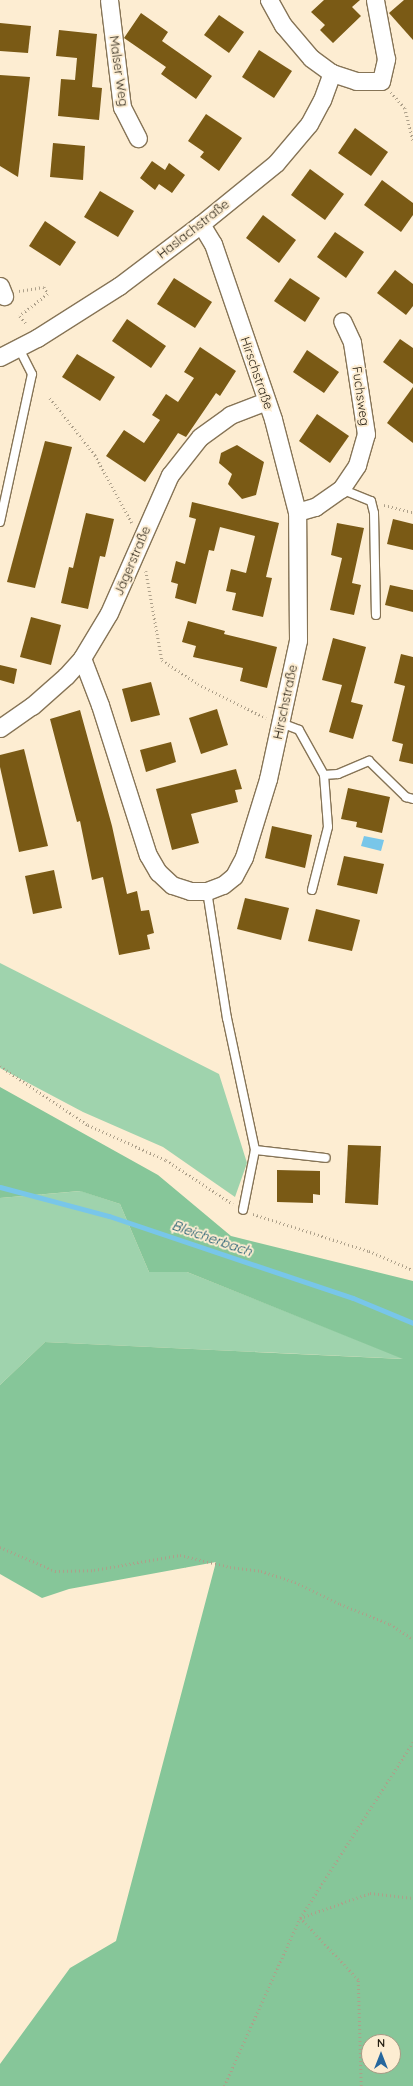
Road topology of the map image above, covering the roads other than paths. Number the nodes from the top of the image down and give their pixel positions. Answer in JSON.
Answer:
{"nodes":[{"id":1,"x":109,"y":0,"type":"edge"},
{"id":2,"x":269,"y":0,"type":"edge"},
{"id":3,"x":375,"y":0,"type":"edge"},
{"id":4,"x":332,"y":73,"type":"junction"},
{"id":5,"x":138,"y":138,"type":"dead end"},
{"id":6,"x":201,"y":224,"type":"junction"},
{"id":7,"x":342,"y":321,"type":"dead end"},
{"id":8,"x":18,"y":349,"type":"junction"},
{"id":9,"x":0,"y":357,"type":"edge"},
{"id":10,"x":266,"y":401,"type":"junction"},
{"id":11,"x":341,"y":489,"type":"junction"},
{"id":12,"x":297,"y":512,"type":"junction"},
{"id":13,"x":0,"y":522,"type":"edge"},
{"id":14,"x":376,"y":615,"type":"dead end"},
{"id":15,"x":82,"y":658,"type":"junction"},
{"id":16,"x":281,"y":723,"type":"junction"},
{"id":17,"x":0,"y":728,"type":"edge"},
{"id":18,"x":324,"y":775,"type":"junction"},
{"id":19,"x":413,"y":799,"type":"edge"},
{"id":20,"x":312,"y":890,"type":"dead end"},
{"id":21,"x":207,"y":891,"type":"junction"},
{"id":22,"x":255,"y":1150,"type":"junction"},
{"id":23,"x":326,"y":1158,"type":"dead end"},
{"id":24,"x":243,"y":1210,"type":"road end"}],
"edges":[{"from":1,"to":5,"type":"street","name":"Malser Weg"},
{"from":2,"to":4,"type":"street"},
{"from":3,"to":4,"type":"street"},
{"from":4,"to":6,"type":"street","name":"Haslachstraße"},
{"from":6,"to":8,"type":"street","name":"Haslachstraße"},
{"from":6,"to":10,"type":"street","name":"Hirschstraße"},
{"from":7,"to":11,"type":"street","name":"Fuchsweg"},
{"from":8,"to":9,"type":"street","name":"Haslachstraße"},
{"from":8,"to":13,"type":"lane"},
{"from":10,"to":12,"type":"street","name":"Hirschstraße"},
{"from":10,"to":15,"type":"street","name":"Jägerstraße"},
{"from":11,"to":12,"type":"street","name":"Fuchsweg"},
{"from":11,"to":14,"type":"lane"},
{"from":12,"to":16,"type":"street","name":"Hirschstraße"},
{"from":15,"to":17,"type":"street","name":"Jägerstraße"},
{"from":15,"to":21,"type":"street","name":"Hirschstraße"},
{"from":16,"to":18,"type":"lane"},
{"from":16,"to":21,"type":"street","name":"Hirschstraße"},
{"from":18,"to":19,"type":"lane"},
{"from":18,"to":20,"type":"lane"},
{"from":21,"to":22,"type":"lane"},
{"from":22,"to":23,"type":"lane"},
{"from":22,"to":24,"type":"lane"}]}
